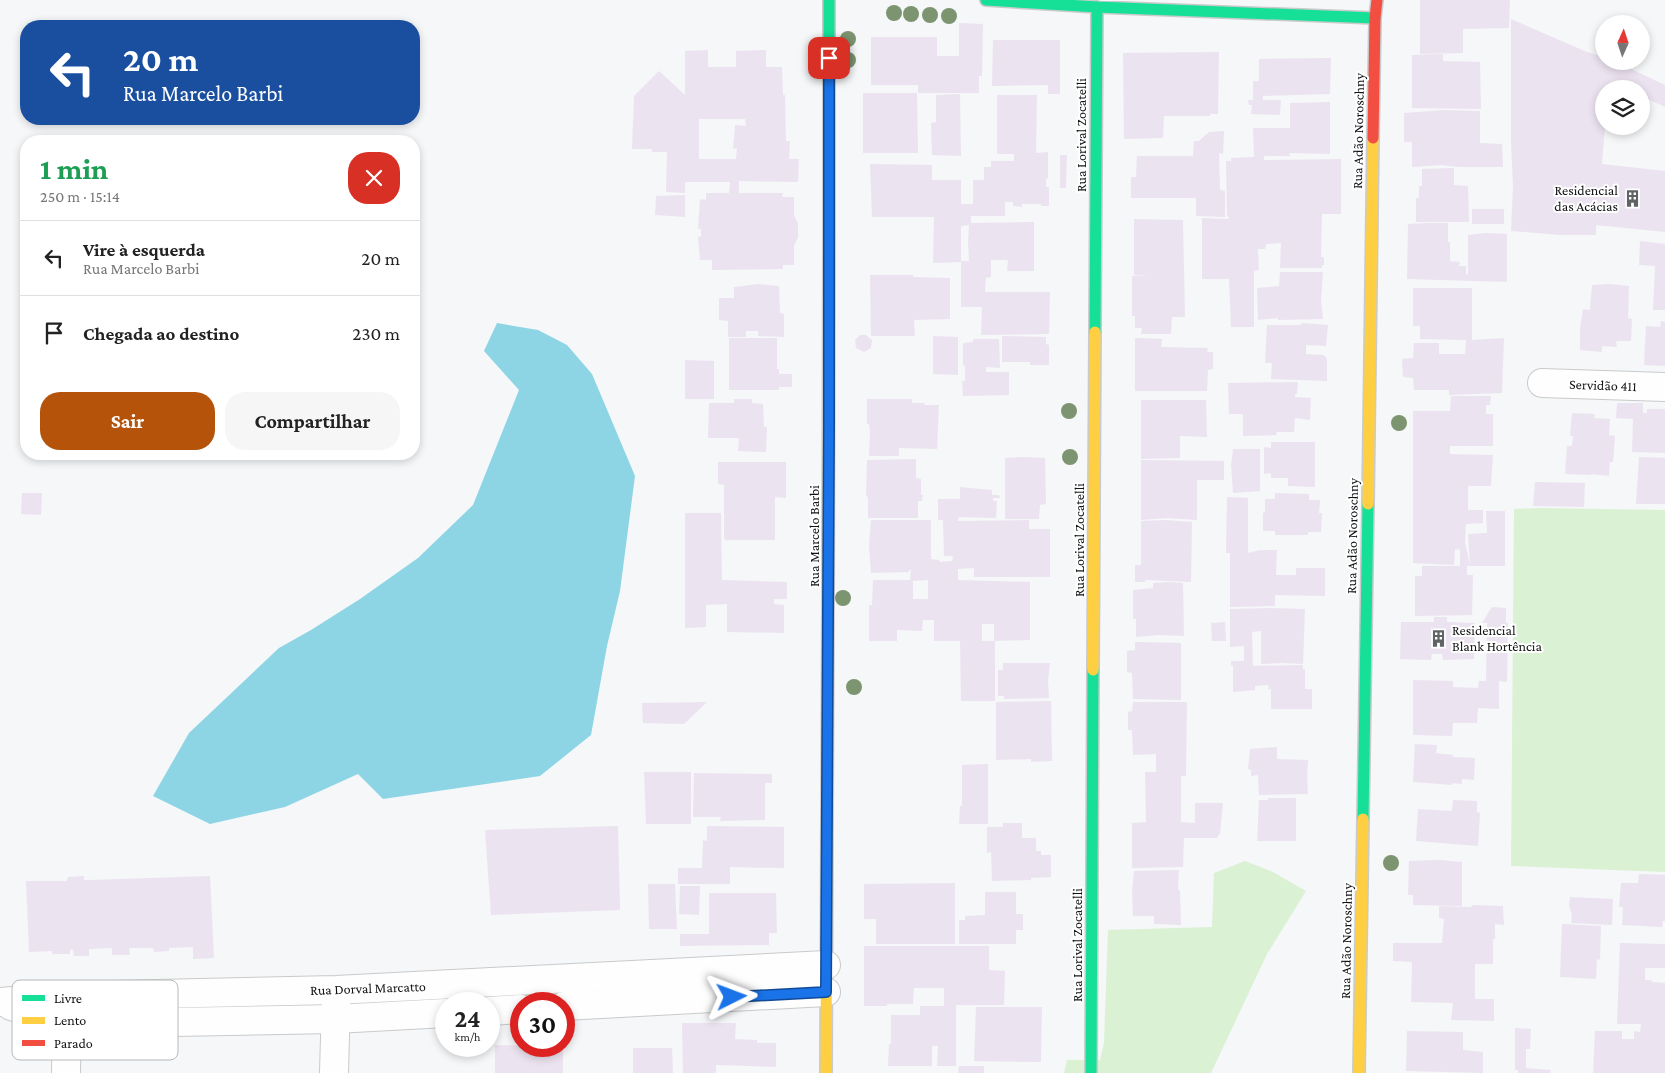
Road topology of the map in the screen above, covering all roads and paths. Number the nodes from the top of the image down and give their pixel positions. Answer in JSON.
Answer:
{"nodes":[{"id":1,"x":829,"y":0,"type":"edge"},
{"id":2,"x":986,"y":0,"type":"edge"},
{"id":3,"x":1377,"y":0,"type":"edge"},
{"id":4,"x":1097,"y":7,"type":"junction"},
{"id":5,"x":1375,"y":18,"type":"junction"},
{"id":6,"x":1542,"y":383,"type":"dead end"},
{"id":7,"x":1665,"y":387,"type":"edge"},
{"id":8,"x":826,"y":965,"type":"junction"},
{"id":9,"x":336,"y":990,"type":"junction"},
{"id":10,"x":826,"y":992,"type":"junction"},
{"id":11,"x":178,"y":994,"type":"edge"},
{"id":12,"x":0,"y":1002,"type":"edge"},
{"id":13,"x":575,"y":1005,"type":"edge"},
{"id":14,"x":12,"y":1006,"type":"edge"},
{"id":15,"x":435,"y":1014,"type":"edge"},
{"id":16,"x":335,"y":1019,"type":"junction"},
{"id":17,"x":178,"y":1022,"type":"edge"},
{"id":18,"x":66,"y":1060,"type":"edge"},
{"id":19,"x":66,"y":1073,"type":"edge"},
{"id":20,"x":334,"y":1073,"type":"edge"},
{"id":21,"x":826,"y":1073,"type":"edge"},
{"id":22,"x":1091,"y":1073,"type":"edge"},
{"id":23,"x":1359,"y":1073,"type":"edge"}],
"edges":[{"from":1,"to":8,"type":"street","name":"Rua Marcelo Barbi"},
{"from":2,"to":4,"type":"street"},
{"from":3,"to":5,"type":"street","name":"Rua Adão Noroschny"},
{"from":4,"to":5,"type":"street"},
{"from":4,"to":22,"type":"street","name":"Rua Lorival Zocatelli"},
{"from":5,"to":23,"type":"street","name":"Rua Adão Noroschny"},
{"from":6,"to":7,"type":"street","name":"Servidão 411"},
{"from":8,"to":9,"type":"street","name":"Rua Dorval Marcatto"},
{"from":8,"to":10,"type":"street","name":"Rua Marcelo Barbi"},
{"from":9,"to":11,"type":"street","name":"Rua Dorval Marcatto"},
{"from":9,"to":16,"type":"street"},
{"from":10,"to":13,"type":"street"},
{"from":10,"to":21,"type":"street","name":"Rua Marcelo Barbi"},
{"from":12,"to":14,"type":"street","name":"Rua Dorval Marcatto"},
{"from":15,"to":16,"type":"street","name":"Rua Dorval Marcatto"},
{"from":16,"to":17,"type":"street","name":"Rua Dorval Marcatto"},
{"from":16,"to":20,"type":"street"},
{"from":18,"to":19,"type":"street"}]}
